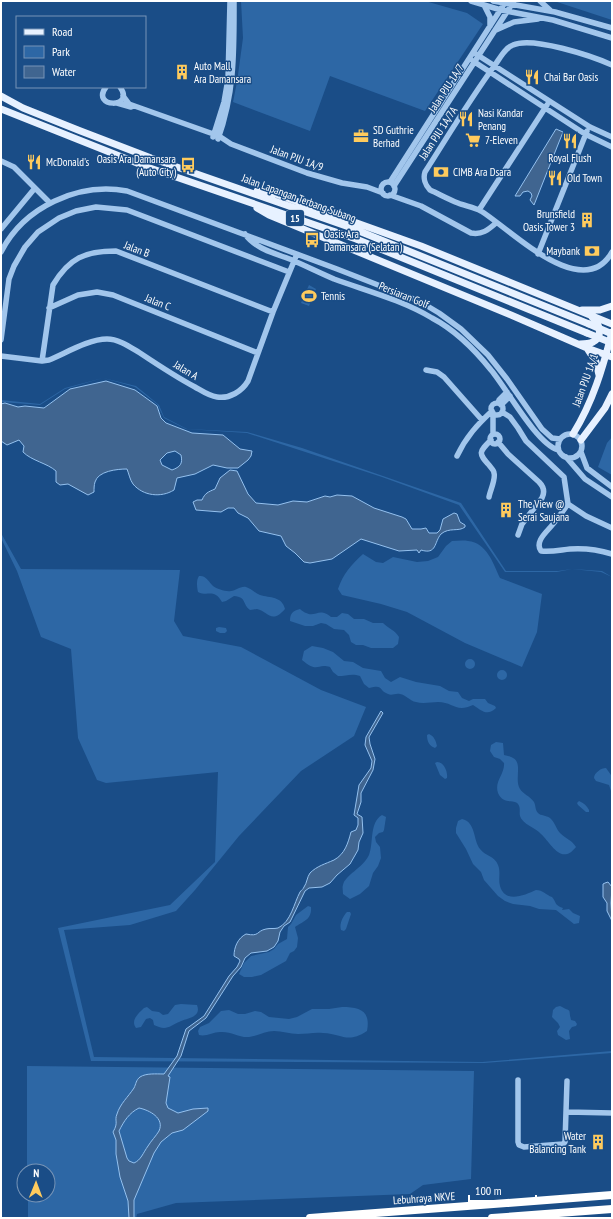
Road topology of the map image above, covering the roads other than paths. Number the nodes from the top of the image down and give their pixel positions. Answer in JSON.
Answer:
{"nodes":[{"id":1,"x":230,"y":1,"type":"edge"},
{"id":2,"x":234,"y":1,"type":"edge"},
{"id":3,"x":470,"y":1,"type":"edge"},
{"id":4,"x":493,"y":1,"type":"edge"},
{"id":5,"x":540,"y":1,"type":"edge"},
{"id":6,"x":506,"y":2,"type":"edge"},
{"id":7,"x":513,"y":3,"type":"edge"},
{"id":8,"x":484,"y":5,"type":"junction"},
{"id":9,"x":501,"y":10,"type":"junction"},
{"id":10,"x":508,"y":11,"type":"junction"},
{"id":11,"x":550,"y":11,"type":"junction"},
{"id":12,"x":542,"y":18,"type":"junction"},
{"id":13,"x":493,"y":28,"type":"junction"},
{"id":14,"x":612,"y":28,"type":"edge"},
{"id":15,"x":612,"y":38,"type":"edge"},
{"id":16,"x":476,"y":54,"type":"junction"},
{"id":17,"x":472,"y":60,"type":"junction"},
{"id":18,"x":612,"y":65,"type":"edge"},
{"id":19,"x":495,"y":66,"type":"junction"},
{"id":20,"x":490,"y":72,"type":"junction"},
{"id":21,"x":106,"y":88,"type":"edge"},
{"id":22,"x":121,"y":88,"type":"edge"},
{"id":23,"x":1,"y":96,"type":"edge"},
{"id":24,"x":123,"y":96,"type":"junction"},
{"id":25,"x":550,"y":101,"type":"junction"},
{"id":26,"x":117,"y":103,"type":"junction"},
{"id":27,"x":545,"y":108,"type":"junction"},
{"id":28,"x":1,"y":109,"type":"edge"},
{"id":29,"x":590,"y":128,"type":"junction"},
{"id":30,"x":585,"y":134,"type":"junction"},
{"id":31,"x":217,"y":137,"type":"junction"},
{"id":32,"x":612,"y":137,"type":"edge"},
{"id":33,"x":612,"y":147,"type":"edge"},
{"id":34,"x":1,"y":161,"type":"edge"},
{"id":35,"x":392,"y":184,"type":"junction"},
{"id":36,"x":382,"y":185,"type":"junction"},
{"id":37,"x":236,"y":186,"type":"junction"},
{"id":38,"x":35,"y":188,"type":"junction"},
{"id":39,"x":367,"y":188,"type":"junction"},
{"id":40,"x":383,"y":193,"type":"junction"},
{"id":41,"x":390,"y":195,"type":"junction"},
{"id":42,"x":233,"y":196,"type":"junction"},
{"id":43,"x":50,"y":203,"type":"junction"},
{"id":44,"x":479,"y":210,"type":"junction"},
{"id":45,"x":496,"y":223,"type":"junction"},
{"id":46,"x":1,"y":229,"type":"edge"},
{"id":47,"x":245,"y":234,"type":"junction"},
{"id":48,"x":1,"y":252,"type":"edge"},
{"id":49,"x":612,"y":252,"type":"edge"},
{"id":50,"x":296,"y":254,"type":"junction"},
{"id":51,"x":538,"y":254,"type":"junction"},
{"id":52,"x":294,"y":261,"type":"junction"},
{"id":53,"x":289,"y":272,"type":"junction"},
{"id":54,"x":612,"y":306,"type":"edge"},
{"id":55,"x":49,"y":308,"type":"junction"},
{"id":56,"x":578,"y":310,"type":"junction"},
{"id":57,"x":273,"y":312,"type":"junction"},
{"id":58,"x":588,"y":314,"type":"junction"},
{"id":59,"x":612,"y":324,"type":"edge"},
{"id":60,"x":461,"y":329,"type":"junction"},
{"id":61,"x":612,"y":333,"type":"edge"},
{"id":62,"x":458,"y":336,"type":"junction"},
{"id":63,"x":1,"y":340,"type":"edge"},
{"id":64,"x":612,"y":343,"type":"edge"},
{"id":65,"x":578,"y":344,"type":"junction"},
{"id":66,"x":587,"y":348,"type":"junction"},
{"id":67,"x":258,"y":353,"type":"junction"},
{"id":68,"x":1,"y":356,"type":"edge"},
{"id":69,"x":609,"y":356,"type":"edge"},
{"id":70,"x":42,"y":361,"type":"junction"},
{"id":71,"x":426,"y":370,"type":"dead end"},
{"id":72,"x":599,"y":377,"type":"junction"},
{"id":73,"x":509,"y":394,"type":"junction"},
{"id":74,"x":612,"y":394,"type":"edge"},
{"id":75,"x":500,"y":404,"type":"junction"},
{"id":76,"x":502,"y":412,"type":"junction"},
{"id":77,"x":494,"y":413,"type":"junction"},
{"id":78,"x":482,"y":420,"type":"junction"},
{"id":79,"x":495,"y":434,"type":"junction"},
{"id":80,"x":574,"y":434,"type":"junction"},
{"id":81,"x":560,"y":439,"type":"junction"},
{"id":82,"x":491,"y":440,"type":"junction"},
{"id":83,"x":581,"y":440,"type":"junction"},
{"id":84,"x":498,"y":442,"type":"junction"},
{"id":85,"x":558,"y":450,"type":"junction"},
{"id":86,"x":581,"y":452,"type":"junction"},
{"id":87,"x":458,"y":456,"type":"dead end"},
{"id":88,"x":566,"y":457,"type":"junction"},
{"id":89,"x":612,"y":488,"type":"edge"},
{"id":90,"x":489,"y":497,"type":"dead end"},
{"id":91,"x":612,"y":497,"type":"edge"},
{"id":92,"x":568,"y":504,"type":"junction"},
{"id":93,"x":612,"y":528,"type":"edge"},
{"id":94,"x":518,"y":535,"type":"dead end"},
{"id":95,"x":612,"y":554,"type":"edge"},
{"id":96,"x":518,"y":1080,"type":"dead end"},
{"id":97,"x":566,"y":1081,"type":"dead end"},
{"id":98,"x":567,"y":1112,"type":"junction"},
{"id":99,"x":612,"y":1113,"type":"edge"},
{"id":100,"x":612,"y":1195,"type":"edge"},
{"id":101,"x":612,"y":1208,"type":"edge"},
{"id":102,"x":310,"y":1218,"type":"edge"},
{"id":103,"x":492,"y":1218,"type":"edge"}],
"edges":[{"from":1,"to":31,"type":"street"},
{"from":2,"to":31,"type":"street"},
{"from":3,"to":8,"type":"street"},
{"from":4,"to":6,"type":"street"},
{"from":5,"to":11,"type":"street"},
{"from":6,"to":7,"type":"street"},
{"from":6,"to":9,"type":"street","name":"Jalan PJU 1A/7"},
{"from":7,"to":10,"type":"street","name":"Jalan PJU 1A/7"},
{"from":7,"to":11,"type":"street"},
{"from":8,"to":9,"type":"street"},
{"from":8,"to":13,"type":"street"},
{"from":9,"to":10,"type":"street"},
{"from":9,"to":13,"type":"street","name":"Jalan PJU 1A/7"},
{"from":10,"to":12,"type":"street"},
{"from":10,"to":13,"type":"street","name":"Jalan PJU 1A/7"},
{"from":11,"to":14,"type":"street"},
{"from":12,"to":13,"type":"street"},
{"from":12,"to":15,"type":"street"},
{"from":13,"to":16,"type":"street","name":"Jalan PJU 1A/7"},
{"from":16,"to":17,"type":"street","name":"Jalan PJU 1A/7"},
{"from":16,"to":19,"type":"street"},
{"from":17,"to":20,"type":"street"},
{"from":17,"to":35,"type":"street","name":"Jalan PJU 1A/7"},
{"from":18,"to":19,"type":"street","name":"Jalan PJU 1A/7A"},
{"from":19,"to":20,"type":"street","name":"Jalan PJU 1A/7A"},
{"from":19,"to":25,"type":"street"},
{"from":20,"to":27,"type":"street"},
{"from":20,"to":44,"type":"street","name":"Jalan PJU 1A/7A"},
{"from":21,"to":26,"type":"street"},
{"from":22,"to":24,"type":"street"},
{"from":23,"to":37,"type":"main road","name":"Jalan Lapangan Terbang Subang","number":"15"},
{"from":24,"to":26,"type":"street"},
{"from":24,"to":31,"type":"street"},
{"from":25,"to":27,"type":"street"},
{"from":25,"to":29,"type":"street"},
{"from":26,"to":31,"type":"street"},
{"from":27,"to":30,"type":"street"},
{"from":27,"to":44,"type":"street"},
{"from":28,"to":42,"type":"main road","name":"Jalan Lapangan Terbang Subang","number":"15"},
{"from":29,"to":30,"type":"street"},
{"from":29,"to":32,"type":"street"},
{"from":30,"to":33,"type":"street"},
{"from":30,"to":51,"type":"street"},
{"from":31,"to":39,"type":"street","name":"Jalan PJU 1A/9"},
{"from":34,"to":38,"type":"street"},
{"from":35,"to":36,"type":"street"},
{"from":35,"to":41,"type":"street"},
{"from":36,"to":39,"type":"street","name":"Jalan PJU 1A/9"},
{"from":36,"to":40,"type":"street"},
{"from":37,"to":56,"type":"main road"},
{"from":37,"to":61,"type":"main road","name":"Jalan Lapangan Terbang Subang","number":"15","bridge":true},
{"from":38,"to":43,"type":"street"},
{"from":38,"to":46,"type":"street"},
{"from":39,"to":40,"type":"street","name":"Jalan PJU 1A/9"},
{"from":40,"to":41,"type":"street"},
{"from":41,"to":45,"type":"street"},
{"from":42,"to":64,"type":"main road","name":"Jalan Lapangan Terbang Subang","number":"15","bridge":true},
{"from":42,"to":65,"type":"main road"},
{"from":43,"to":47,"type":"street","name":"Persiaran Golf"},
{"from":43,"to":48,"type":"street","name":"Persiaran Golf"},
{"from":44,"to":45,"type":"street","name":"Jalan PJU 1A/7A"},
{"from":45,"to":51,"type":"street","name":"Jalan PJU 1A/7A"},
{"from":47,"to":50,"type":"street","name":"Persiaran Golf"},
{"from":47,"to":52,"type":"street","name":"Persiaran Golf"},
{"from":49,"to":51,"type":"street","name":"Jalan PJU 1A/7A"},
{"from":50,"to":52,"type":"street","name":"Jalan A"},
{"from":50,"to":60,"type":"street","name":"Persiaran Golf"},
{"from":52,"to":53,"type":"street","name":"Jalan A"},
{"from":52,"to":62,"type":"street","name":"Persiaran Golf"},
{"from":53,"to":57,"type":"street","name":"Jalan A"},
{"from":53,"to":63,"type":"street"},
{"from":54,"to":56,"type":"main road"},
{"from":55,"to":57,"type":"street","name":"Jalan B"},
{"from":55,"to":67,"type":"street","name":"Jalan C"},
{"from":55,"to":70,"type":"street","name":"Jalan B"},
{"from":56,"to":58,"type":"main road"},
{"from":57,"to":67,"type":"street","name":"Jalan A"},
{"from":58,"to":59,"type":"main road"},
{"from":58,"to":65,"type":"main road"},
{"from":60,"to":62,"type":"street"},
{"from":60,"to":81,"type":"street","name":"Persiaran Golf"},
{"from":61,"to":69,"type":"main road","name":"Jalan PJU 1A/1"},
{"from":62,"to":73,"type":"street","name":"Persiaran Golf"},
{"from":65,"to":66,"type":"main road"},
{"from":66,"to":69,"type":"main road"},
{"from":66,"to":72,"type":"main road"},
{"from":67,"to":70,"type":"street","name":"Jalan A"},
{"from":68,"to":70,"type":"street","name":"Jalan A"},
{"from":69,"to":72,"type":"main road","name":"Jalan PJU 1A/1"},
{"from":71,"to":78,"type":"street"},
{"from":72,"to":80,"type":"main road","name":"Jalan PJU 1A/1"},
{"from":73,"to":75,"type":"street"},
{"from":73,"to":85,"type":"street","name":"Persiaran Golf"},
{"from":74,"to":83,"type":"main road"},
{"from":75,"to":76,"type":"street"},
{"from":75,"to":77,"type":"street"},
{"from":76,"to":77,"type":"street"},
{"from":76,"to":92,"type":"street"},
{"from":77,"to":78,"type":"street"},
{"from":77,"to":79,"type":"street"},
{"from":78,"to":87,"type":"street"},
{"from":79,"to":82,"type":"street"},
{"from":79,"to":84,"type":"street"},
{"from":80,"to":81,"type":"street"},
{"from":80,"to":83,"type":"street"},
{"from":81,"to":85,"type":"street"},
{"from":82,"to":84,"type":"street"},
{"from":82,"to":90,"type":"street"},
{"from":83,"to":86,"type":"street"},
{"from":84,"to":94,"type":"street"},
{"from":85,"to":88,"type":"street"},
{"from":86,"to":88,"type":"street"},
{"from":86,"to":89,"type":"street"},
{"from":88,"to":91,"type":"street"},
{"from":92,"to":93,"type":"street"},
{"from":92,"to":95,"type":"street"},
{"from":96,"to":98,"type":"street"},
{"from":97,"to":98,"type":"street"},
{"from":98,"to":99,"type":"street"},
{"from":100,"to":102,"type":"highway","name":"Lebuhraya NKVE"},
{"from":101,"to":103,"type":"highway"}]}
